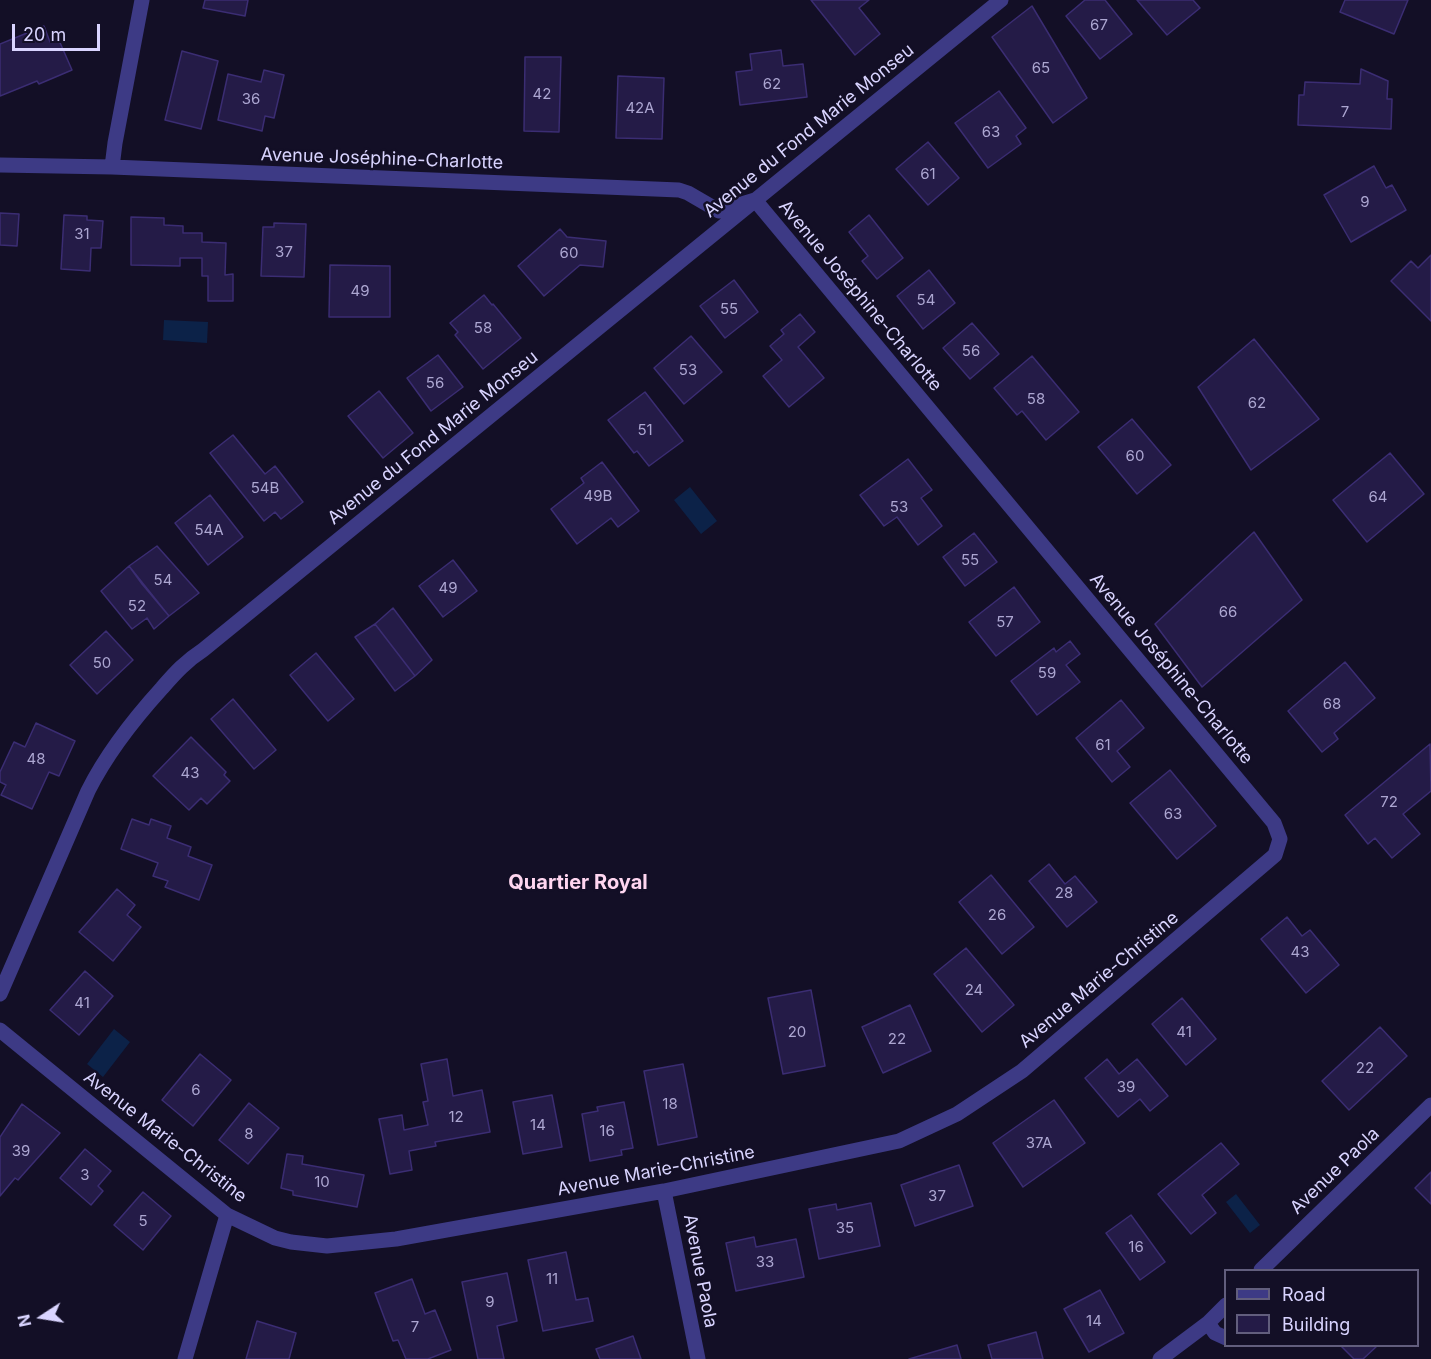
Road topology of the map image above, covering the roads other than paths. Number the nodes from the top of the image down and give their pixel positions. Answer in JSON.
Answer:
{"nodes":[{"id":1,"x":142,"y":0,"type":"edge"},
{"id":2,"x":1001,"y":0,"type":"edge"},
{"id":3,"x":0,"y":165,"type":"edge"},
{"id":4,"x":112,"y":167,"type":"junction"},
{"id":5,"x":755,"y":200,"type":"junction"},
{"id":6,"x":1280,"y":839,"type":"joint"},
{"id":7,"x":0,"y":994,"type":"edge"},
{"id":8,"x":0,"y":1030,"type":"edge"},
{"id":9,"x":1431,"y":1105,"type":"edge"},
{"id":10,"x":664,"y":1191,"type":"junction"},
{"id":11,"x":227,"y":1215,"type":"junction"},
{"id":12,"x":1266,"y":1268,"type":"edge"},
{"id":13,"x":1224,"y":1307,"type":"edge"},
{"id":14,"x":1208,"y":1323,"type":"junction"},
{"id":15,"x":1224,"y":1337,"type":"edge"},
{"id":16,"x":185,"y":1359,"type":"edge"},
{"id":17,"x":698,"y":1359,"type":"edge"},
{"id":18,"x":1160,"y":1359,"type":"edge"}],
"edges":[{"from":1,"to":4,"type":"street"},
{"from":2,"to":5,"type":"street","name":"Avenue du Fond Marie Monseu"},
{"from":3,"to":4,"type":"street","name":"Avenue Joséphine-Charlotte"},
{"from":4,"to":5,"type":"street","name":"Avenue Joséphine-Charlotte"},
{"from":5,"to":6,"type":"street","name":"Avenue Joséphine-Charlotte"},
{"from":5,"to":7,"type":"street","name":"Avenue du Fond Marie Monseu"},
{"from":6,"to":10,"type":"street","name":"Avenue Marie-Christine"},
{"from":8,"to":11,"type":"street","name":"Avenue Marie-Christine"},
{"from":9,"to":12,"type":"street","name":"Avenue Paola"},
{"from":10,"to":11,"type":"street","name":"Avenue Marie-Christine"},
{"from":10,"to":17,"type":"street","name":"Avenue Paola"},
{"from":11,"to":16,"type":"street"},
{"from":13,"to":14,"type":"street"},
{"from":14,"to":15,"type":"street"},
{"from":14,"to":18,"type":"street"}]}
